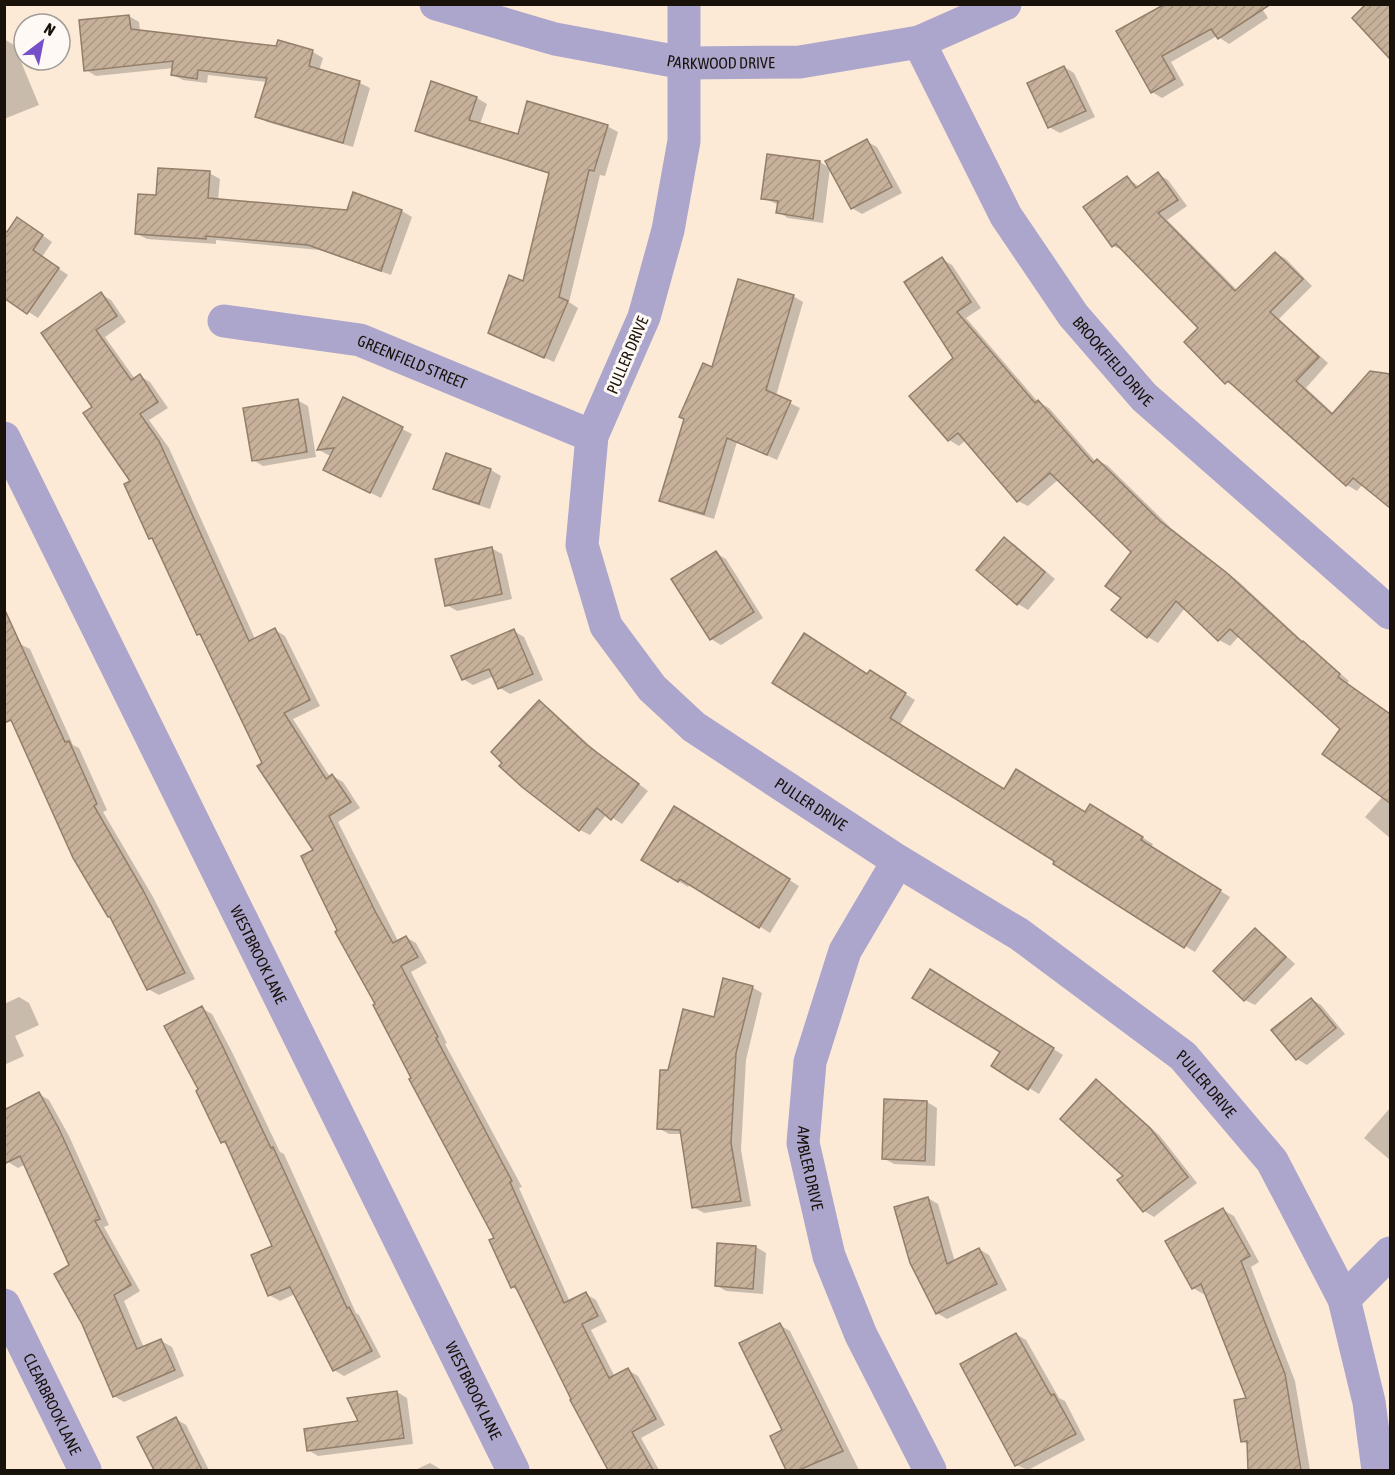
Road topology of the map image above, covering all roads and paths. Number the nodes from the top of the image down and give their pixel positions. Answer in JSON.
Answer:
{"nodes":[{"id":1,"x":436,"y":4,"type":"edge"},
{"id":2,"x":684,"y":4,"type":"edge"},
{"id":3,"x":1005,"y":4,"type":"edge"},
{"id":4,"x":920,"y":42,"type":"junction"},
{"id":5,"x":684,"y":63,"type":"junction"},
{"id":6,"x":224,"y":321,"type":"dead end"},
{"id":7,"x":592,"y":435,"type":"junction"},
{"id":8,"x":4,"y":438,"type":"edge"},
{"id":9,"x":1390,"y":613,"type":"edge"},
{"id":10,"x":898,"y":861,"type":"junction"},
{"id":11,"x":1390,"y":1253,"type":"edge"},
{"id":12,"x":1344,"y":1299,"type":"junction"},
{"id":13,"x":4,"y":1305,"type":"edge"},
{"id":14,"x":85,"y":1470,"type":"edge"},
{"id":15,"x":513,"y":1470,"type":"edge"},
{"id":16,"x":930,"y":1470,"type":"edge"},
{"id":17,"x":1378,"y":1470,"type":"edge"}],
"edges":[{"from":1,"to":5,"type":"street","name":"PARKWOOD DRIVE"},
{"from":2,"to":5,"type":"street","name":"PULLER DRIVE"},
{"from":3,"to":4,"type":"street","name":"PARKWOOD DRIVE"},
{"from":4,"to":5,"type":"street","name":"PARKWOOD DRIVE"},
{"from":4,"to":9,"type":"street","name":"BROOKFIELD DRIVE"},
{"from":5,"to":7,"type":"street","name":"PULLER DRIVE"},
{"from":6,"to":7,"type":"street","name":"GREENFIELD STREET"},
{"from":7,"to":10,"type":"street","name":"PULLER DRIVE"},
{"from":8,"to":15,"type":"street","name":"WESTBROOK LANE"},
{"from":10,"to":12,"type":"street","name":"PULLER DRIVE"},
{"from":10,"to":16,"type":"street","name":"AMBLER DRIVE"},
{"from":11,"to":12,"type":"street"},
{"from":12,"to":17,"type":"street","name":"PULLER DRIVE"},
{"from":13,"to":14,"type":"street","name":"CLEARBROOK LANE"}]}
